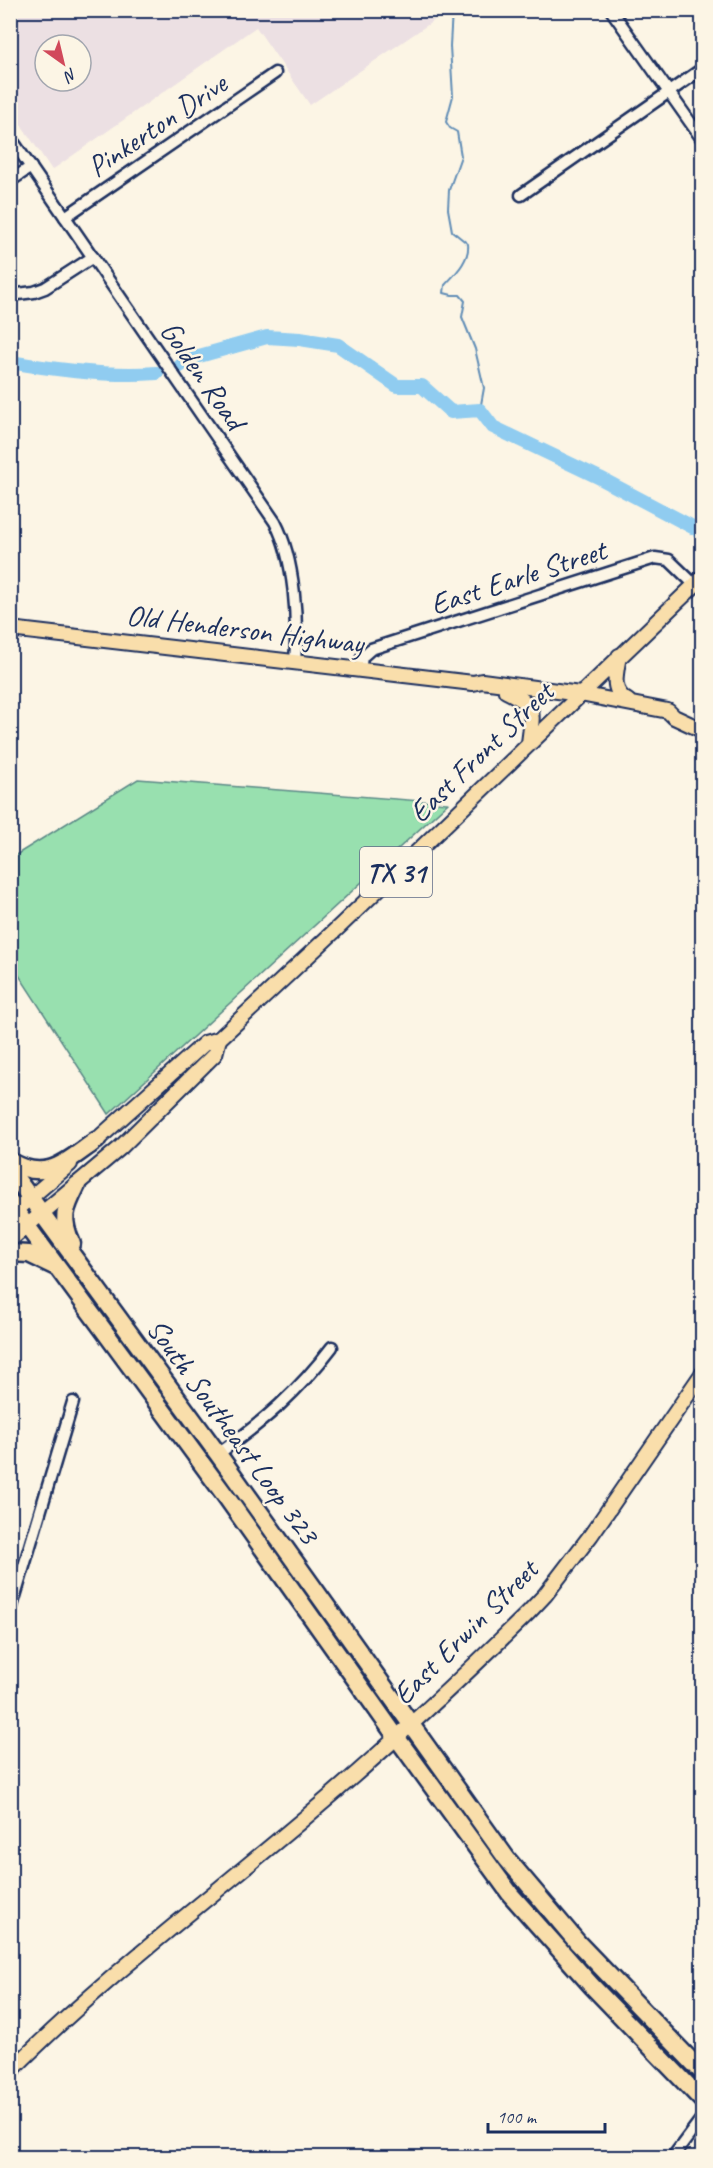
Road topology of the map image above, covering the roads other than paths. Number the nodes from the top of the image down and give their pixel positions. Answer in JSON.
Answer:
{"nodes":[{"id":1,"x":612,"y":10,"type":"edge"},
{"id":2,"x":702,"y":69,"type":"edge"},
{"id":3,"x":275,"y":73,"type":"dead end"},
{"id":4,"x":670,"y":91,"type":"junction"},
{"id":5,"x":10,"y":137,"type":"edge"},
{"id":6,"x":702,"y":139,"type":"edge"},
{"id":7,"x":31,"y":167,"type":"junction"},
{"id":8,"x":10,"y":181,"type":"edge"},
{"id":9,"x":521,"y":195,"type":"dead end"},
{"id":10,"x":65,"y":217,"type":"junction"},
{"id":11,"x":93,"y":257,"type":"junction"},
{"id":12,"x":10,"y":294,"type":"edge"},
{"id":13,"x":699,"y":581,"type":"edge"},
{"id":14,"x":10,"y":628,"type":"edge"},
{"id":15,"x":619,"y":656,"type":"junction"},
{"id":16,"x":295,"y":663,"type":"junction"},
{"id":17,"x":360,"y":670,"type":"junction"},
{"id":18,"x":472,"y":683,"type":"junction"},
{"id":19,"x":506,"y":691,"type":"junction"},
{"id":20,"x":575,"y":698,"type":"junction"},
{"id":21,"x":633,"y":703,"type":"junction"},
{"id":22,"x":674,"y":717,"type":"junction"},
{"id":23,"x":702,"y":730,"type":"edge"},
{"id":24,"x":529,"y":743,"type":"junction"},
{"id":25,"x":219,"y":1039,"type":"junction"},
{"id":26,"x":97,"y":1140,"type":"junction"},
{"id":27,"x":10,"y":1161,"type":"edge"},
{"id":28,"x":10,"y":1170,"type":"edge"},
{"id":29,"x":77,"y":1185,"type":"junction"},
{"id":30,"x":31,"y":1198,"type":"junction"},
{"id":31,"x":12,"y":1209,"type":"edge"},
{"id":32,"x":42,"y":1214,"type":"junction"},
{"id":33,"x":28,"y":1226,"type":"junction"},
{"id":34,"x":10,"y":1240,"type":"edge"},
{"id":35,"x":10,"y":1253,"type":"edge"},
{"id":36,"x":57,"y":1268,"type":"junction"},
{"id":37,"x":90,"y":1280,"type":"junction"},
{"id":38,"x":332,"y":1347,"type":"dead end"},
{"id":39,"x":702,"y":1374,"type":"edge"},
{"id":40,"x":73,"y":1402,"type":"dead end"},
{"id":41,"x":218,"y":1454,"type":"junction"},
{"id":42,"x":10,"y":1613,"type":"edge"},
{"id":43,"x":410,"y":1726,"type":"junction"},
{"id":44,"x":397,"y":1738,"type":"junction"},
{"id":45,"x":10,"y":2072,"type":"edge"},
{"id":46,"x":702,"y":2072,"type":"edge"},
{"id":47,"x":702,"y":2100,"type":"edge"},
{"id":48,"x":702,"y":2118,"type":"edge"},
{"id":49,"x":672,"y":2157,"type":"edge"}],
"edges":[{"from":1,"to":4,"type":"street"},
{"from":2,"to":4,"type":"street"},
{"from":3,"to":10,"type":"street","name":"Pinkerton Drive"},
{"from":4,"to":6,"type":"street"},
{"from":4,"to":9,"type":"street"},
{"from":5,"to":7,"type":"street","name":"Golden Road"},
{"from":7,"to":8,"type":"street"},
{"from":7,"to":10,"type":"street","name":"Golden Road"},
{"from":10,"to":11,"type":"street","name":"Golden Road"},
{"from":11,"to":12,"type":"street"},
{"from":11,"to":16,"type":"street","name":"Golden Road"},
{"from":13,"to":15,"type":"main road","name":"East Front Street","number":"TX 31"},
{"from":13,"to":17,"type":"street","name":"East Earle Street"},
{"from":14,"to":16,"type":"main road","name":"Old Henderson Highway"},
{"from":15,"to":20,"type":"main road","name":"East Front Street","number":"TX 31"},
{"from":15,"to":21,"type":"main road"},
{"from":16,"to":17,"type":"main road","name":"Old Henderson Highway"},
{"from":17,"to":18,"type":"main road","name":"Old Henderson Highway"},
{"from":18,"to":19,"type":"main road","name":"Old Henderson Highway"},
{"from":18,"to":20,"type":"main road","name":"Old Henderson Highway"},
{"from":19,"to":20,"type":"main road","name":"Old Henderson Highway"},
{"from":19,"to":24,"type":"main road"},
{"from":20,"to":21,"type":"main road","name":"Old Henderson Highway"},
{"from":20,"to":22,"type":"main road","name":"Old Henderson Highway"},
{"from":20,"to":24,"type":"main road","name":"East Front Street","number":"TX 31"},
{"from":21,"to":22,"type":"main road","name":"Old Henderson Highway"},
{"from":22,"to":23,"type":"main road","name":"Old Henderson Highway"},
{"from":24,"to":25,"type":"main road","name":"East Front Street","number":"TX 31"},
{"from":25,"to":26,"type":"main road","name":"East Front Street","number":"TX 31"},
{"from":25,"to":29,"type":"main road","name":"East Front Street","number":"TX 31"},
{"from":26,"to":27,"type":"highway"},
{"from":26,"to":30,"type":"main road","name":"East Front Street","number":"TX 31"},
{"from":28,"to":30,"type":"highway","name":"South Southeast Loop 323"},
{"from":29,"to":32,"type":"main road","name":"East Front Street","number":"TX 31"},
{"from":29,"to":37,"type":"highway"},
{"from":30,"to":31,"type":"main road","name":"East Front Street","number":"TX 31"},
{"from":30,"to":32,"type":"highway","name":"South Southeast Loop 323"},
{"from":31,"to":33,"type":"highway","name":"South Southeast Loop 323"},
{"from":32,"to":33,"type":"main road","name":"East Front Street","number":"TX 31"},
{"from":32,"to":37,"type":"highway","name":"South Southeast Loop 323"},
{"from":33,"to":34,"type":"main road","name":"East Front Street","number":"TX 31"},
{"from":33,"to":36,"type":"highway","name":"South Southeast Loop 323"},
{"from":35,"to":36,"type":"highway"},
{"from":36,"to":44,"type":"highway","name":"South Southeast Loop 323"},
{"from":37,"to":41,"type":"highway","name":"South Southeast Loop 323"},
{"from":38,"to":41,"type":"street"},
{"from":39,"to":43,"type":"main road","name":"East Erwin Street"},
{"from":40,"to":42,"type":"street"},
{"from":41,"to":43,"type":"highway","name":"South Southeast Loop 323"},
{"from":43,"to":44,"type":"main road","name":"East Erwin Street"},
{"from":43,"to":46,"type":"highway","name":"South Southeast Loop 323"},
{"from":44,"to":45,"type":"main road","name":"East Erwin Street"},
{"from":44,"to":47,"type":"highway","name":"South Southeast Loop 323"},
{"from":48,"to":49,"type":"street"}]}
